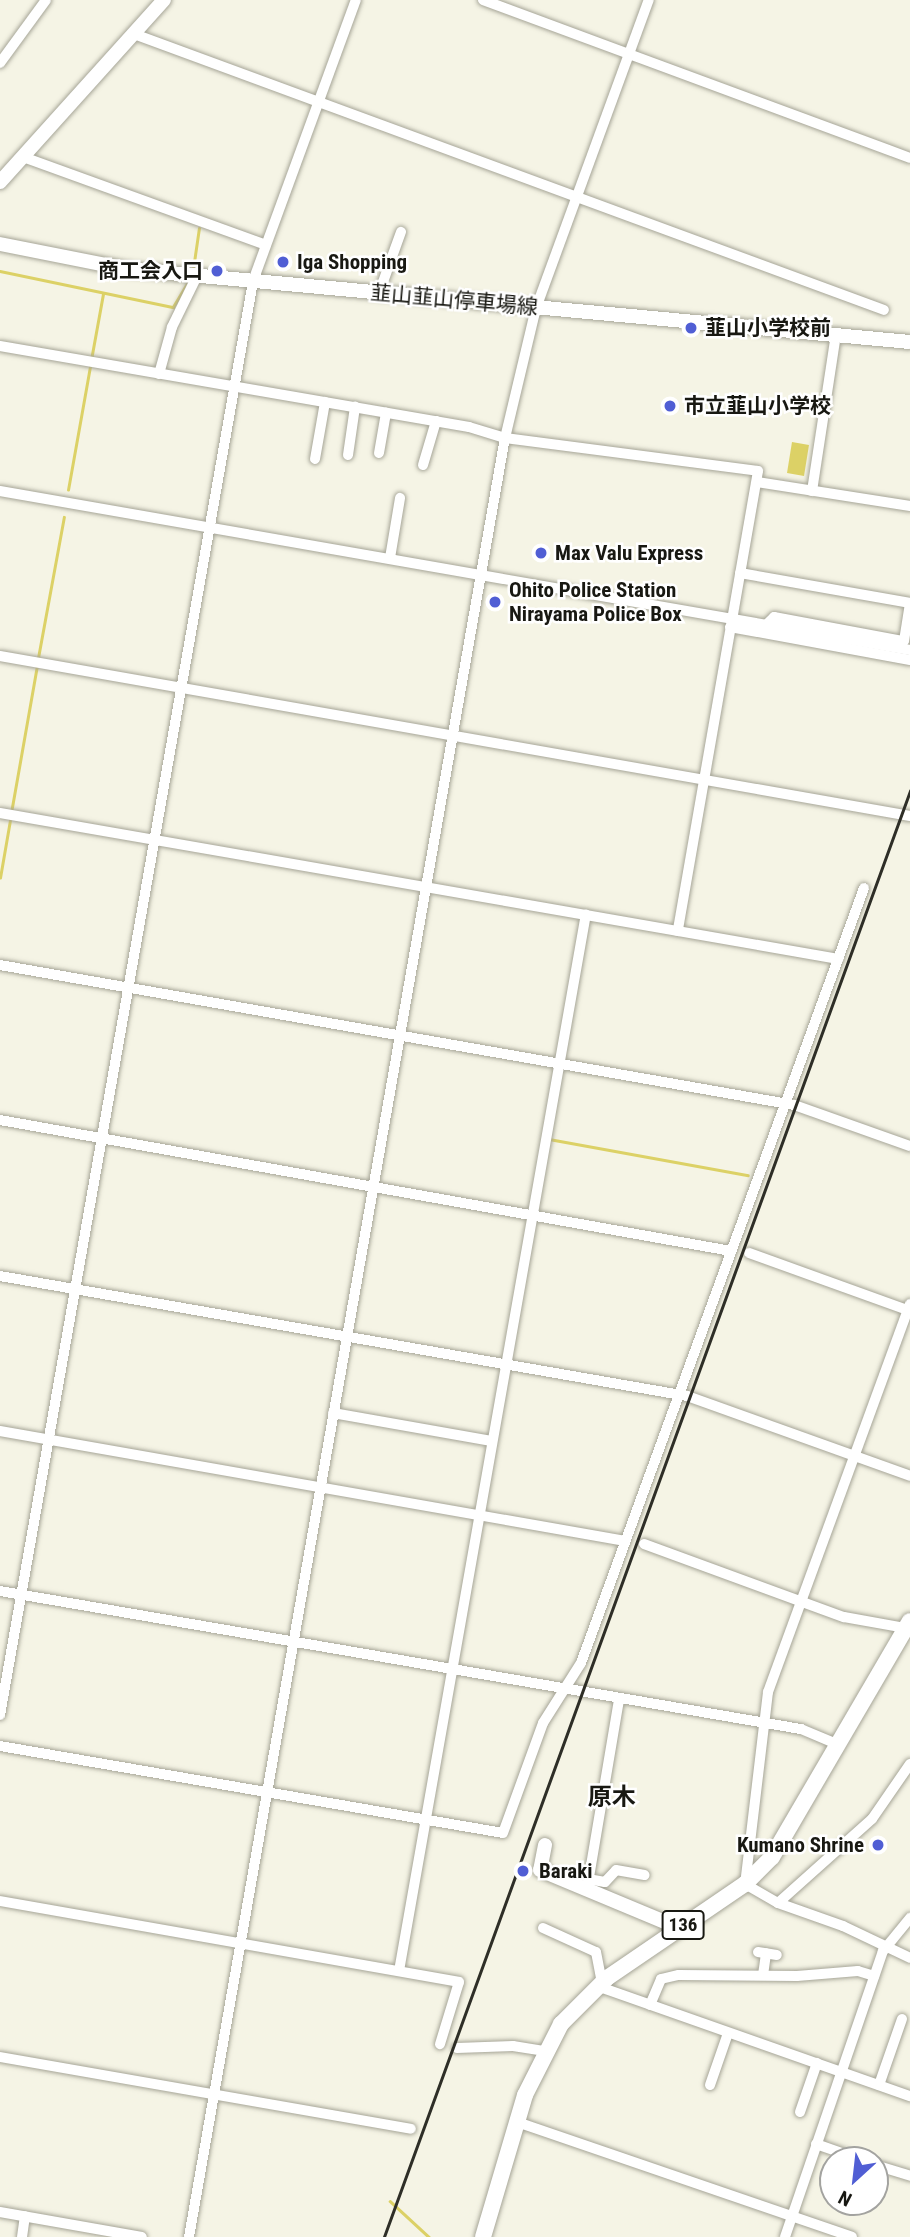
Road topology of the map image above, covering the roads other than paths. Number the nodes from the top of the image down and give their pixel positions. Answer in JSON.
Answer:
{"nodes":[{"id":1,"x":46,"y":0,"type":"edge"},
{"id":2,"x":164,"y":0,"type":"edge"},
{"id":3,"x":356,"y":0,"type":"edge"},
{"id":4,"x":484,"y":0,"type":"edge"},
{"id":5,"x":649,"y":0,"type":"edge"},
{"id":6,"x":134,"y":34,"type":"junction"},
{"id":7,"x":630,"y":53,"type":"junction"},
{"id":8,"x":0,"y":63,"type":"edge"},
{"id":9,"x":318,"y":102,"type":"junction"},
{"id":10,"x":23,"y":157,"type":"junction"},
{"id":11,"x":910,"y":158,"type":"edge"},
{"id":12,"x":0,"y":182,"type":"edge"},
{"id":13,"x":577,"y":198,"type":"junction"},
{"id":14,"x":401,"y":232,"type":"dead end"},
{"id":15,"x":0,"y":244,"type":"edge"},
{"id":16,"x":266,"y":245,"type":"junction"},
{"id":17,"x":197,"y":276,"type":"junction"},
{"id":18,"x":253,"y":281,"type":"junction"},
{"id":19,"x":379,"y":293,"type":"junction"},
{"id":20,"x":536,"y":308,"type":"junction"},
{"id":21,"x":884,"y":310,"type":"dead end"},
{"id":22,"x":836,"y":335,"type":"junction"},
{"id":23,"x":910,"y":342,"type":"edge"},
{"id":24,"x":0,"y":346,"type":"edge"},
{"id":25,"x":159,"y":374,"type":"junction"},
{"id":26,"x":234,"y":387,"type":"junction"},
{"id":27,"x":325,"y":402,"type":"junction"},
{"id":28,"x":355,"y":408,"type":"junction"},
{"id":29,"x":386,"y":413,"type":"junction"},
{"id":30,"x":436,"y":421,"type":"junction"},
{"id":31,"x":505,"y":438,"type":"junction"},
{"id":32,"x":379,"y":453,"type":"dead end"},
{"id":33,"x":348,"y":455,"type":"dead end"},
{"id":34,"x":315,"y":459,"type":"dead end"},
{"id":35,"x":423,"y":465,"type":"dead end"},
{"id":36,"x":757,"y":482,"type":"junction"},
{"id":37,"x":0,"y":491,"type":"edge"},
{"id":38,"x":812,"y":491,"type":"junction"},
{"id":39,"x":400,"y":498,"type":"dead end"},
{"id":40,"x":910,"y":506,"type":"edge"},
{"id":41,"x":209,"y":525,"type":"junction"},
{"id":42,"x":390,"y":558,"type":"junction"},
{"id":43,"x":740,"y":573,"type":"junction"},
{"id":44,"x":481,"y":574,"type":"junction"},
{"id":45,"x":910,"y":604,"type":"edge"},
{"id":46,"x":731,"y":622,"type":"junction"},
{"id":47,"x":767,"y":624,"type":"junction"},
{"id":48,"x":908,"y":644,"type":"edge"},
{"id":49,"x":0,"y":656,"type":"edge"},
{"id":50,"x":910,"y":660,"type":"edge"},
{"id":51,"x":181,"y":688,"type":"junction"},
{"id":52,"x":453,"y":735,"type":"junction"},
{"id":53,"x":703,"y":780,"type":"junction"},
{"id":54,"x":0,"y":813,"type":"edge"},
{"id":55,"x":910,"y":816,"type":"edge"},
{"id":56,"x":155,"y":840,"type":"junction"},
{"id":57,"x":427,"y":886,"type":"junction"},
{"id":58,"x":864,"y":888,"type":"dead end"},
{"id":59,"x":586,"y":914,"type":"junction"},
{"id":60,"x":678,"y":931,"type":"junction"},
{"id":61,"x":838,"y":959,"type":"junction"},
{"id":62,"x":0,"y":965,"type":"edge"},
{"id":63,"x":128,"y":989,"type":"junction"},
{"id":64,"x":400,"y":1036,"type":"junction"},
{"id":65,"x":559,"y":1064,"type":"junction"},
{"id":66,"x":785,"y":1103,"type":"junction"},
{"id":67,"x":0,"y":1120,"type":"edge"},
{"id":68,"x":102,"y":1138,"type":"junction"},
{"id":69,"x":910,"y":1146,"type":"edge"},
{"id":70,"x":373,"y":1187,"type":"junction"},
{"id":71,"x":531,"y":1216,"type":"junction"},
{"id":72,"x":731,"y":1251,"type":"junction"},
{"id":73,"x":749,"y":1252,"type":"dead end"},
{"id":74,"x":0,"y":1276,"type":"edge"},
{"id":75,"x":75,"y":1290,"type":"junction"},
{"id":76,"x":909,"y":1308,"type":"edge"},
{"id":77,"x":346,"y":1337,"type":"junction"},
{"id":78,"x":506,"y":1366,"type":"junction"},
{"id":79,"x":679,"y":1395,"type":"junction"},
{"id":80,"x":333,"y":1413,"type":"junction"},
{"id":81,"x":0,"y":1431,"type":"edge"},
{"id":82,"x":50,"y":1440,"type":"junction"},
{"id":83,"x":492,"y":1441,"type":"junction"},
{"id":84,"x":854,"y":1455,"type":"junction"},
{"id":85,"x":910,"y":1476,"type":"edge"},
{"id":86,"x":320,"y":1488,"type":"junction"},
{"id":87,"x":479,"y":1516,"type":"junction"},
{"id":88,"x":625,"y":1541,"type":"junction"},
{"id":89,"x":644,"y":1544,"type":"dead end"},
{"id":90,"x":0,"y":1591,"type":"edge"},
{"id":91,"x":22,"y":1595,"type":"junction"},
{"id":92,"x":801,"y":1602,"type":"junction"},
{"id":93,"x":909,"y":1623,"type":"edge"},
{"id":94,"x":294,"y":1641,"type":"junction"},
{"id":95,"x":452,"y":1668,"type":"junction"},
{"id":96,"x":566,"y":1689,"type":"junction"},
{"id":97,"x":619,"y":1699,"type":"junction"},
{"id":98,"x":0,"y":1715,"type":"edge"},
{"id":99,"x":764,"y":1724,"type":"junction"},
{"id":100,"x":839,"y":1745,"type":"junction"},
{"id":101,"x":0,"y":1746,"type":"edge"},
{"id":102,"x":910,"y":1764,"type":"edge"},
{"id":103,"x":268,"y":1791,"type":"junction"},
{"id":104,"x":426,"y":1820,"type":"junction"},
{"id":105,"x":545,"y":1845,"type":"dead end"},
{"id":106,"x":645,"y":1875,"type":"dead end"},
{"id":107,"x":587,"y":1884,"type":"junction"},
{"id":108,"x":745,"y":1884,"type":"junction"},
{"id":109,"x":0,"y":1901,"type":"edge"},
{"id":110,"x":778,"y":1903,"type":"junction"},
{"id":111,"x":910,"y":1918,"type":"edge"},
{"id":112,"x":543,"y":1928,"type":"dead end"},
{"id":113,"x":679,"y":1928,"type":"junction"},
{"id":114,"x":241,"y":1943,"type":"junction"},
{"id":115,"x":886,"y":1947,"type":"junction"},
{"id":116,"x":767,"y":1953,"type":"dead end"},
{"id":117,"x":910,"y":1958,"type":"edge"},
{"id":118,"x":399,"y":1971,"type":"junction"},
{"id":119,"x":763,"y":1975,"type":"junction"},
{"id":120,"x":874,"y":1976,"type":"junction"},
{"id":121,"x":600,"y":1984,"type":"junction"},
{"id":122,"x":650,"y":2005,"type":"junction"},
{"id":123,"x":902,"y":2019,"type":"dead end"},
{"id":124,"x":728,"y":2032,"type":"junction"},
{"id":125,"x":440,"y":2045,"type":"dead end"},
{"id":126,"x":457,"y":2048,"type":"dead end"},
{"id":127,"x":544,"y":2051,"type":"junction"},
{"id":128,"x":0,"y":2057,"type":"edge"},
{"id":129,"x":817,"y":2063,"type":"junction"},
{"id":130,"x":841,"y":2072,"type":"junction"},
{"id":131,"x":710,"y":2085,"type":"dead end"},
{"id":132,"x":878,"y":2085,"type":"junction"},
{"id":133,"x":215,"y":2093,"type":"junction"},
{"id":134,"x":910,"y":2096,"type":"edge"},
{"id":135,"x":800,"y":2112,"type":"dead end"},
{"id":136,"x":517,"y":2122,"type":"junction"},
{"id":137,"x":411,"y":2129,"type":"dead end"},
{"id":138,"x":816,"y":2144,"type":"junction"},
{"id":139,"x":822,"y":2146,"type":"edge"},
{"id":140,"x":889,"y":2169,"type":"edge"},
{"id":141,"x":910,"y":2176,"type":"edge"},
{"id":142,"x":0,"y":2211,"type":"edge"},
{"id":143,"x":25,"y":2216,"type":"junction"},
{"id":144,"x":791,"y":2217,"type":"junction"},
{"id":145,"x":86,"y":2232,"type":"edge"},
{"id":146,"x":22,"y":2237,"type":"edge"},
{"id":147,"x":142,"y":2237,"type":"edge"},
{"id":148,"x":189,"y":2237,"type":"edge"},
{"id":149,"x":483,"y":2237,"type":"edge"},
{"id":150,"x":785,"y":2237,"type":"edge"},
{"id":151,"x":852,"y":2237,"type":"edge"}],
"edges":[{"from":1,"to":8,"type":"street"},
{"from":2,"to":6,"type":"main road"},
{"from":3,"to":9,"type":"street"},
{"from":4,"to":7,"type":"street"},
{"from":5,"to":7,"type":"street"},
{"from":6,"to":9,"type":"street"},
{"from":6,"to":10,"type":"main road"},
{"from":7,"to":11,"type":"street"},
{"from":7,"to":13,"type":"street"},
{"from":9,"to":13,"type":"street"},
{"from":9,"to":16,"type":"street"},
{"from":10,"to":12,"type":"main road"},
{"from":10,"to":16,"type":"street"},
{"from":13,"to":20,"type":"street"},
{"from":13,"to":21,"type":"street"},
{"from":14,"to":19,"type":"street"},
{"from":15,"to":17,"type":"main road","name":"韮山韮山停車場線"},
{"from":16,"to":18,"type":"street"},
{"from":17,"to":18,"type":"main road","name":"韮山韮山停車場線"},
{"from":17,"to":25,"type":"street"},
{"from":18,"to":19,"type":"main road","name":"韮山韮山停車場線"},
{"from":18,"to":26,"type":"street"},
{"from":19,"to":20,"type":"main road","name":"韮山韮山停車場線"},
{"from":20,"to":22,"type":"main road","name":"韮山韮山停車場線"},
{"from":20,"to":31,"type":"street"},
{"from":22,"to":23,"type":"main road","name":"韮山韮山停車場線"},
{"from":22,"to":38,"type":"street"},
{"from":24,"to":25,"type":"street"},
{"from":25,"to":26,"type":"street"},
{"from":26,"to":27,"type":"street"},
{"from":26,"to":41,"type":"street"},
{"from":27,"to":28,"type":"street"},
{"from":27,"to":34,"type":"street"},
{"from":28,"to":29,"type":"street"},
{"from":28,"to":33,"type":"street"},
{"from":29,"to":30,"type":"street"},
{"from":29,"to":32,"type":"street"},
{"from":30,"to":31,"type":"street"},
{"from":30,"to":35,"type":"street"},
{"from":31,"to":36,"type":"street"},
{"from":31,"to":44,"type":"street"},
{"from":36,"to":38,"type":"street"},
{"from":36,"to":43,"type":"street"},
{"from":37,"to":41,"type":"street"},
{"from":38,"to":40,"type":"street"},
{"from":39,"to":42,"type":"street"},
{"from":41,"to":42,"type":"street"},
{"from":41,"to":51,"type":"street"},
{"from":42,"to":44,"type":"street"},
{"from":43,"to":45,"type":"street"},
{"from":43,"to":46,"type":"street"},
{"from":44,"to":46,"type":"street"},
{"from":44,"to":52,"type":"street"},
{"from":45,"to":48,"type":"street"},
{"from":46,"to":47,"type":"street"},
{"from":46,"to":50,"type":"street"},
{"from":46,"to":53,"type":"street"},
{"from":47,"to":48,"type":"street"},
{"from":47,"to":48,"type":"street"},
{"from":49,"to":51,"type":"street"},
{"from":51,"to":52,"type":"street"},
{"from":51,"to":56,"type":"street"},
{"from":52,"to":53,"type":"street"},
{"from":52,"to":57,"type":"street"},
{"from":53,"to":55,"type":"street"},
{"from":53,"to":60,"type":"street"},
{"from":54,"to":56,"type":"street"},
{"from":56,"to":57,"type":"street"},
{"from":56,"to":63,"type":"street"},
{"from":57,"to":59,"type":"street"},
{"from":57,"to":64,"type":"street"},
{"from":58,"to":61,"type":"street"},
{"from":59,"to":60,"type":"street"},
{"from":59,"to":65,"type":"street"},
{"from":60,"to":61,"type":"street"},
{"from":61,"to":66,"type":"street"},
{"from":62,"to":63,"type":"street"},
{"from":63,"to":64,"type":"street"},
{"from":63,"to":68,"type":"street"},
{"from":64,"to":65,"type":"street"},
{"from":64,"to":70,"type":"street"},
{"from":65,"to":66,"type":"street"},
{"from":65,"to":71,"type":"street"},
{"from":66,"to":69,"type":"street"},
{"from":66,"to":72,"type":"street"},
{"from":67,"to":68,"type":"street"},
{"from":68,"to":70,"type":"street"},
{"from":68,"to":75,"type":"street"},
{"from":70,"to":71,"type":"street"},
{"from":70,"to":77,"type":"street"},
{"from":71,"to":72,"type":"street"},
{"from":71,"to":78,"type":"street"},
{"from":72,"to":79,"type":"street"},
{"from":73,"to":76,"type":"street"},
{"from":74,"to":75,"type":"street"},
{"from":75,"to":77,"type":"street"},
{"from":75,"to":82,"type":"street"},
{"from":76,"to":84,"type":"street"},
{"from":77,"to":78,"type":"street"},
{"from":77,"to":80,"type":"street"},
{"from":78,"to":79,"type":"street"},
{"from":78,"to":83,"type":"street"},
{"from":79,"to":84,"type":"street"},
{"from":79,"to":88,"type":"street"},
{"from":80,"to":83,"type":"street"},
{"from":80,"to":86,"type":"street"},
{"from":81,"to":82,"type":"street"},
{"from":82,"to":86,"type":"street"},
{"from":82,"to":91,"type":"street"},
{"from":83,"to":87,"type":"street"},
{"from":84,"to":85,"type":"street"},
{"from":84,"to":92,"type":"street"},
{"from":86,"to":87,"type":"street"},
{"from":86,"to":94,"type":"street"},
{"from":87,"to":88,"type":"street"},
{"from":87,"to":95,"type":"street"},
{"from":88,"to":96,"type":"street"},
{"from":89,"to":92,"type":"street"},
{"from":90,"to":91,"type":"street"},
{"from":91,"to":94,"type":"street"},
{"from":91,"to":98,"type":"street"},
{"from":92,"to":93,"type":"street"},
{"from":92,"to":99,"type":"street"},
{"from":93,"to":100,"type":"highway","number":"136"},
{"from":94,"to":95,"type":"street"},
{"from":94,"to":103,"type":"street"},
{"from":95,"to":96,"type":"street"},
{"from":95,"to":104,"type":"street"},
{"from":96,"to":97,"type":"street"},
{"from":96,"to":104,"type":"street"},
{"from":97,"to":99,"type":"street"},
{"from":97,"to":107,"type":"street"},
{"from":99,"to":100,"type":"street"},
{"from":99,"to":108,"type":"street"},
{"from":100,"to":108,"type":"highway","number":"136"},
{"from":101,"to":103,"type":"street"},
{"from":102,"to":110,"type":"street"},
{"from":103,"to":104,"type":"street"},
{"from":103,"to":114,"type":"street"},
{"from":104,"to":118,"type":"street"},
{"from":105,"to":107,"type":"main road"},
{"from":106,"to":107,"type":"street"},
{"from":107,"to":113,"type":"main road"},
{"from":108,"to":110,"type":"street"},
{"from":108,"to":113,"type":"highway","number":"136"},
{"from":109,"to":114,"type":"street"},
{"from":110,"to":115,"type":"street"},
{"from":111,"to":115,"type":"street"},
{"from":112,"to":121,"type":"street"},
{"from":113,"to":121,"type":"highway","number":"136"},
{"from":114,"to":118,"type":"street"},
{"from":114,"to":133,"type":"street"},
{"from":115,"to":117,"type":"street"},
{"from":115,"to":120,"type":"street"},
{"from":116,"to":119,"type":"street"},
{"from":118,"to":125,"type":"street"},
{"from":119,"to":120,"type":"street"},
{"from":119,"to":122,"type":"street"},
{"from":120,"to":130,"type":"street"},
{"from":121,"to":122,"type":"street"},
{"from":121,"to":127,"type":"highway","number":"136"},
{"from":122,"to":124,"type":"street"},
{"from":123,"to":132,"type":"street"},
{"from":124,"to":129,"type":"street"},
{"from":124,"to":131,"type":"street"},
{"from":126,"to":127,"type":"street"},
{"from":127,"to":136,"type":"highway","number":"136"},
{"from":128,"to":133,"type":"street"},
{"from":129,"to":130,"type":"street"},
{"from":129,"to":135,"type":"street"},
{"from":130,"to":132,"type":"street"},
{"from":130,"to":138,"type":"street"},
{"from":132,"to":134,"type":"street"},
{"from":133,"to":137,"type":"street"},
{"from":133,"to":148,"type":"street"},
{"from":136,"to":144,"type":"street"},
{"from":136,"to":149,"type":"highway","number":"136"},
{"from":138,"to":139,"type":"street"},
{"from":138,"to":144,"type":"street"},
{"from":140,"to":141,"type":"street"},
{"from":142,"to":143,"type":"street"},
{"from":143,"to":145,"type":"street"},
{"from":143,"to":146,"type":"street"},
{"from":144,"to":150,"type":"street"},
{"from":144,"to":151,"type":"street"},
{"from":145,"to":147,"type":"street"}]}
